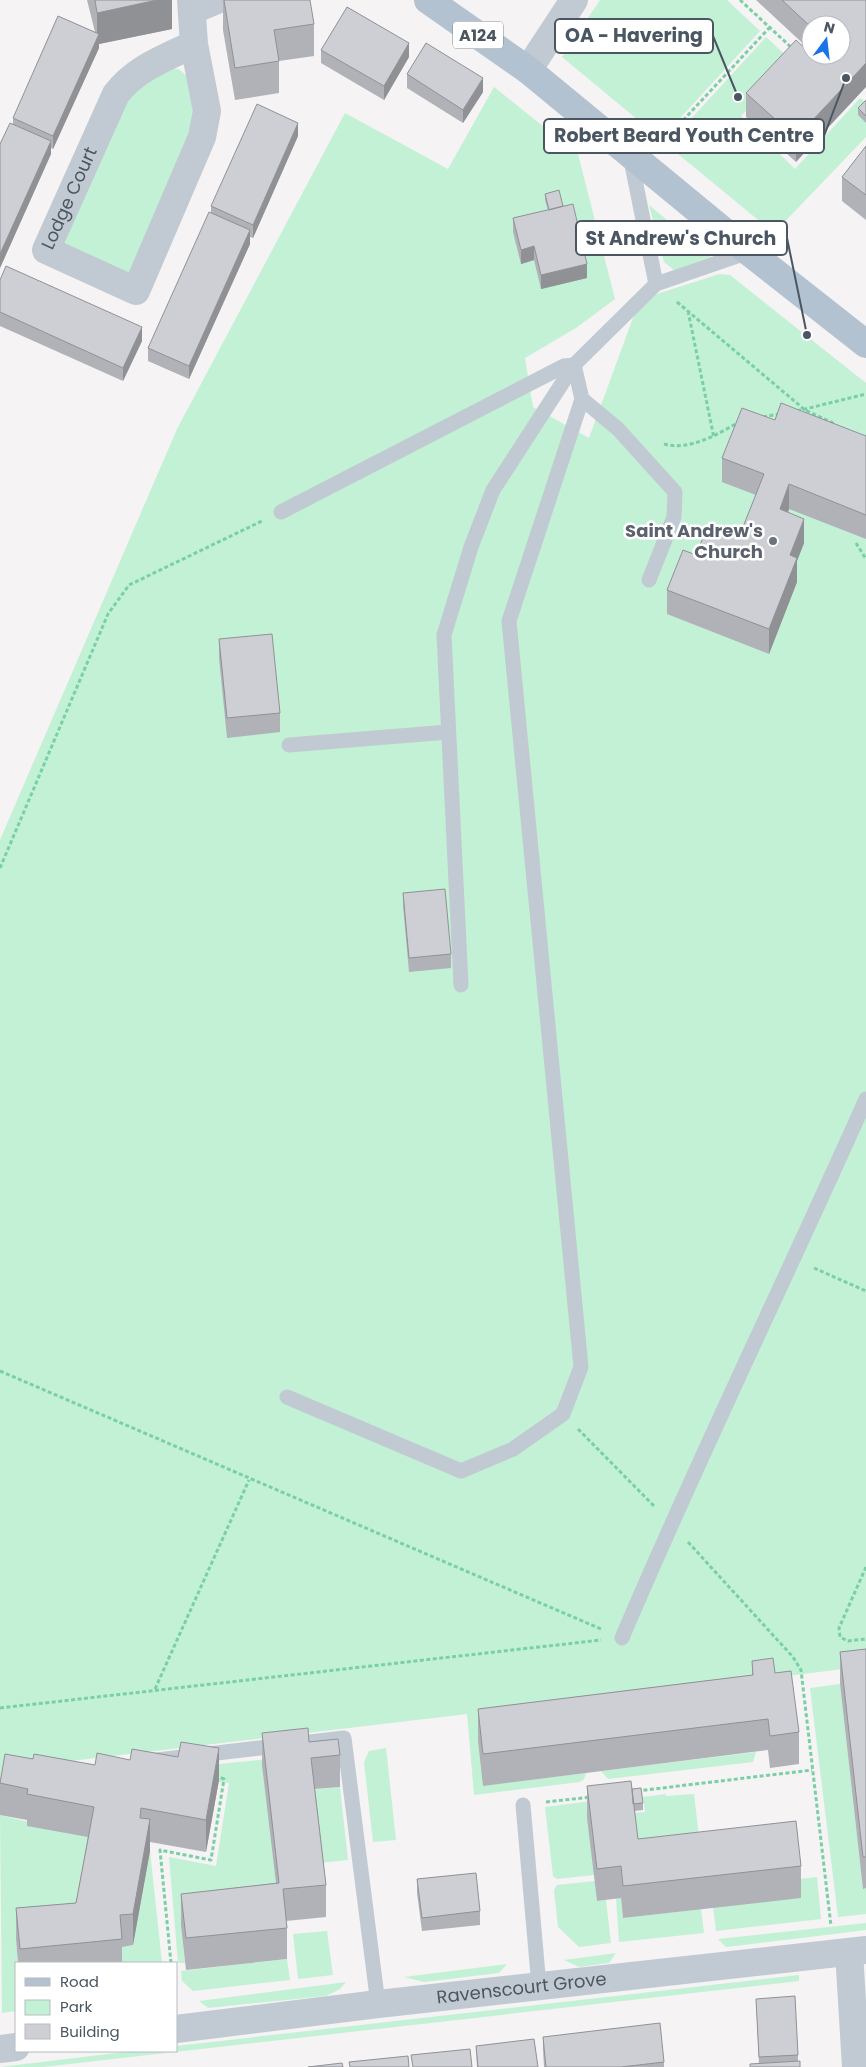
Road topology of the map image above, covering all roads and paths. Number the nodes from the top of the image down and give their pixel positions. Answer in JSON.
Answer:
{"nodes":[{"id":1,"x":428,"y":0,"type":"edge"},
{"id":2,"x":574,"y":0,"type":"edge"},
{"id":3,"x":740,"y":0,"type":"edge"},
{"id":4,"x":200,"y":3,"type":"edge"},
{"id":5,"x":770,"y":27,"type":"junction"},
{"id":6,"x":194,"y":44,"type":"junction"},
{"id":7,"x":798,"y":52,"type":"edge"},
{"id":8,"x":528,"y":70,"type":"junction"},
{"id":9,"x":636,"y":160,"type":"junction"},
{"id":10,"x":749,"y":252,"type":"junction"},
{"id":11,"x":656,"y":284,"type":"junction"},
{"id":12,"x":688,"y":311,"type":"junction"},
{"id":13,"x":866,"y":344,"type":"edge"},
{"id":14,"x":574,"y":365,"type":"junction"},
{"id":15,"x":866,"y":394,"type":"edge"},
{"id":16,"x":582,"y":399,"type":"junction"},
{"id":17,"x":805,"y":410,"type":"junction"},
{"id":18,"x":796,"y":411,"type":"edge"},
{"id":19,"x":787,"y":413,"type":"edge"},
{"id":20,"x":760,"y":418,"type":"edge"},
{"id":21,"x":742,"y":421,"type":"edge"},
{"id":22,"x":840,"y":426,"type":"edge"},
{"id":23,"x":618,"y":429,"type":"junction"},
{"id":24,"x":714,"y":438,"type":"junction"},
{"id":25,"x":281,"y":512,"type":"joint"},
{"id":26,"x":856,"y":543,"type":"dead end"},
{"id":27,"x":866,"y":559,"type":"edge"},
{"id":28,"x":649,"y":580,"type":"dead end"},
{"id":29,"x":448,"y":732,"type":"junction"},
{"id":30,"x":289,"y":745,"type":"dead end"},
{"id":31,"x":0,"y":868,"type":"edge"},
{"id":32,"x":461,"y":985,"type":"dead end"},
{"id":33,"x":866,"y":1099,"type":"edge"},
{"id":34,"x":795,"y":1259,"type":"junction"},
{"id":35,"x":866,"y":1291,"type":"edge"},
{"id":36,"x":0,"y":1371,"type":"edge"},
{"id":37,"x":287,"y":1397,"type":"dead end"},
{"id":38,"x":563,"y":1414,"type":"junction"},
{"id":39,"x":249,"y":1480,"type":"junction"},
{"id":40,"x":671,"y":1524,"type":"junction"},
{"id":41,"x":866,"y":1567,"type":"edge"},
{"id":42,"x":622,"y":1638,"type":"junction"},
{"id":43,"x":866,"y":1639,"type":"edge"},
{"id":44,"x":155,"y":1689,"type":"junction"},
{"id":45,"x":0,"y":1708,"type":"edge"},
{"id":46,"x":219,"y":1753,"type":"junction"},
{"id":47,"x":140,"y":1762,"type":"edge"},
{"id":48,"x":812,"y":1770,"type":"junction"},
{"id":49,"x":629,"y":1792,"type":"edge"},
{"id":50,"x":600,"y":1796,"type":"edge"},
{"id":51,"x":523,"y":1805,"type":"joint"},
{"id":52,"x":850,"y":1952,"type":"edge"},
{"id":53,"x":171,"y":1962,"type":"edge"},
{"id":54,"x":539,"y":1986,"type":"junction"},
{"id":55,"x":378,"y":2004,"type":"junction"},
{"id":56,"x":178,"y":2029,"type":"edge"},
{"id":57,"x":15,"y":2048,"type":"edge"},
{"id":58,"x":0,"y":2049,"type":"edge"},
{"id":59,"x":856,"y":2067,"type":"edge"}],
"edges":[{"from":1,"to":8,"type":"main road","number":"A124"},
{"from":2,"to":8,"type":"street"},
{"from":3,"to":5,"type":"path"},
{"from":4,"to":6,"type":"street","name":"Lodge Court"},
{"from":5,"to":7,"type":"path"},
{"from":5,"to":9,"type":"path"},
{"from":6,"to":6,"type":"street","name":"Lodge Court"},
{"from":8,"to":9,"type":"main road","number":"A124"},
{"from":9,"to":10,"type":"main road","number":"A124"},
{"from":9,"to":11,"type":"lane"},
{"from":10,"to":11,"type":"lane"},
{"from":10,"to":13,"type":"main road","number":"A124"},
{"from":11,"to":12,"type":"path"},
{"from":11,"to":14,"type":"lane"},
{"from":12,"to":17,"type":"path"},
{"from":12,"to":24,"type":"path"},
{"from":14,"to":16,"type":"lane"},
{"from":14,"to":25,"type":"lane"},
{"from":14,"to":29,"type":"lane"},
{"from":15,"to":17,"type":"path"},
{"from":16,"to":23,"type":"lane"},
{"from":16,"to":38,"type":"lane"},
{"from":17,"to":18,"type":"path"},
{"from":17,"to":22,"type":"path"},
{"from":19,"to":20,"type":"path"},
{"from":21,"to":24,"type":"path"},
{"from":23,"to":24,"type":"path"},
{"from":23,"to":28,"type":"lane"},
{"from":25,"to":31,"type":"path"},
{"from":26,"to":27,"type":"path"},
{"from":29,"to":30,"type":"lane"},
{"from":29,"to":32,"type":"lane"},
{"from":33,"to":34,"type":"lane"},
{"from":34,"to":35,"type":"path"},
{"from":34,"to":40,"type":"lane"},
{"from":36,"to":39,"type":"path"},
{"from":37,"to":38,"type":"lane"},
{"from":38,"to":40,"type":"path"},
{"from":39,"to":42,"type":"path"},
{"from":39,"to":44,"type":"path"},
{"from":40,"to":42,"type":"lane"},
{"from":40,"to":48,"type":"path"},
{"from":41,"to":43,"type":"path"},
{"from":42,"to":44,"type":"path"},
{"from":44,"to":45,"type":"path"},
{"from":46,"to":47,"type":"lane"},
{"from":46,"to":53,"type":"path"},
{"from":46,"to":55,"type":"lane"},
{"from":48,"to":49,"type":"path"},
{"from":48,"to":52,"type":"path"},
{"from":50,"to":51,"type":"path"},
{"from":51,"to":54,"type":"lane"},
{"from":52,"to":54,"type":"street","name":"Ravenscourt Grove"},
{"from":52,"to":59,"type":"street"},
{"from":54,"to":55,"type":"street","name":"Ravenscourt Grove"},
{"from":55,"to":56,"type":"street","name":"Ravenscourt Grove"},
{"from":57,"to":58,"type":"street"}]}
